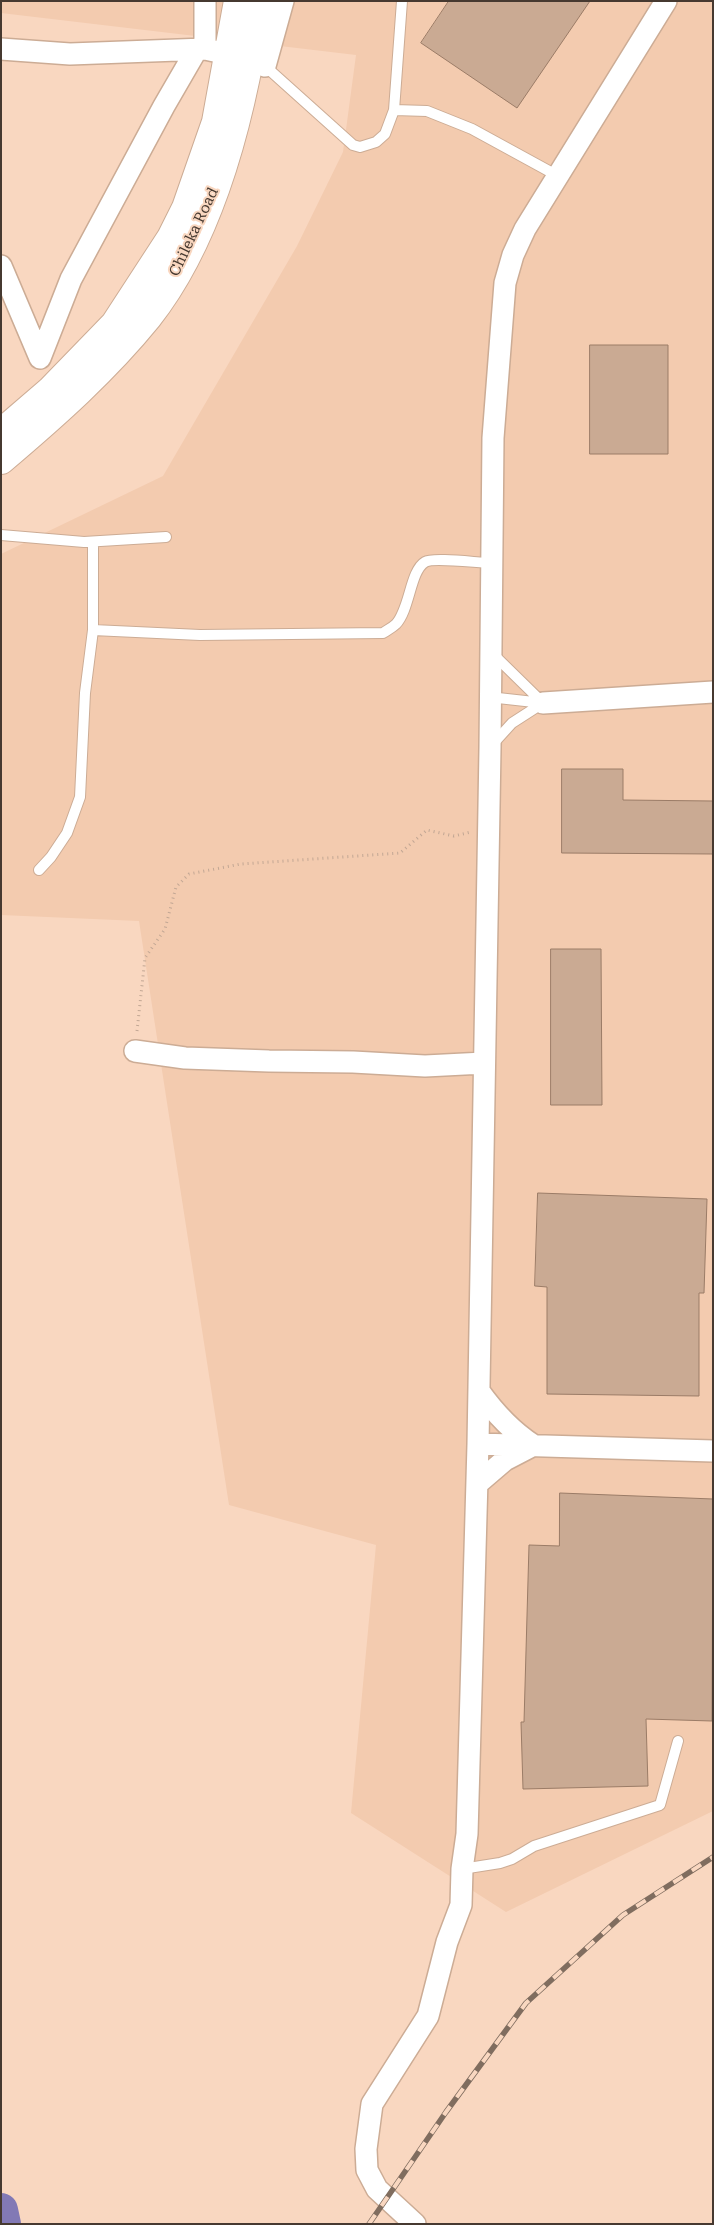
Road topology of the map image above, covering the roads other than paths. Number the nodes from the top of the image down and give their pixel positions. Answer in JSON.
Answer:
{"nodes":[{"id":1,"x":205,"y":1,"type":"edge"},
{"id":2,"x":238,"y":1,"type":"edge"},
{"id":3,"x":259,"y":1,"type":"edge"},
{"id":4,"x":283,"y":1,"type":"edge"},
{"id":5,"x":402,"y":1,"type":"edge"},
{"id":6,"x":666,"y":1,"type":"edge"},
{"id":7,"x":1,"y":49,"type":"edge"},
{"id":8,"x":229,"y":56,"type":"junction"},
{"id":9,"x":394,"y":110,"type":"junction"},
{"id":10,"x":558,"y":176,"type":"junction"},
{"id":11,"x":1,"y":266,"type":"edge"},
{"id":12,"x":1,"y":433,"type":"edge"},
{"id":13,"x":1,"y":460,"type":"edge"},
{"id":14,"x":1,"y":535,"type":"edge"},
{"id":15,"x":166,"y":537,"type":"dead end"},
{"id":16,"x":93,"y":542,"type":"junction"},
{"id":17,"x":491,"y":563,"type":"junction"},
{"id":18,"x":93,"y":630,"type":"junction"},
{"id":19,"x":490,"y":650,"type":"junction"},
{"id":20,"x":713,"y":692,"type":"edge"},
{"id":21,"x":490,"y":697,"type":"junction"},
{"id":22,"x":543,"y":703,"type":"junction"},
{"id":23,"x":490,"y":748,"type":"junction"},
{"id":24,"x":39,"y":870,"type":"dead end"},
{"id":25,"x":135,"y":1051,"type":"road end"},
{"id":26,"x":484,"y":1063,"type":"junction"},
{"id":27,"x":479,"y":1391,"type":"junction"},
{"id":28,"x":478,"y":1444,"type":"junction"},
{"id":29,"x":533,"y":1445,"type":"junction"},
{"id":30,"x":713,"y":1451,"type":"edge"},
{"id":31,"x":477,"y":1484,"type":"junction"},
{"id":32,"x":678,"y":1741,"type":"dead end"},
{"id":33,"x":462,"y":1869,"type":"junction"},
{"id":34,"x":415,"y":2224,"type":"edge"}],
"edges":[{"from":1,"to":8,"type":"street"},
{"from":2,"to":8,"type":"highway"},
{"from":3,"to":8,"type":"highway","name":"Chileka Road"},
{"from":4,"to":8,"type":"street"},
{"from":5,"to":9,"type":"lane"},
{"from":6,"to":10,"type":"street"},
{"from":7,"to":8,"type":"street"},
{"from":8,"to":9,"type":"lane"},
{"from":8,"to":11,"type":"street"},
{"from":8,"to":12,"type":"highway"},
{"from":8,"to":13,"type":"highway","name":"Chileka Road"},
{"from":9,"to":10,"type":"lane"},
{"from":10,"to":17,"type":"street"},
{"from":14,"to":16,"type":"lane"},
{"from":15,"to":16,"type":"lane"},
{"from":16,"to":18,"type":"lane"},
{"from":17,"to":18,"type":"lane"},
{"from":17,"to":19,"type":"street"},
{"from":18,"to":24,"type":"lane"},
{"from":19,"to":21,"type":"street"},
{"from":19,"to":22,"type":"lane"},
{"from":20,"to":22,"type":"street"},
{"from":21,"to":22,"type":"lane"},
{"from":21,"to":23,"type":"street"},
{"from":22,"to":23,"type":"lane"},
{"from":23,"to":26,"type":"street"},
{"from":25,"to":26,"type":"street"},
{"from":26,"to":27,"type":"street"},
{"from":27,"to":28,"type":"street"},
{"from":27,"to":29,"type":"street"},
{"from":28,"to":29,"type":"street"},
{"from":28,"to":31,"type":"street"},
{"from":29,"to":30,"type":"street"},
{"from":29,"to":31,"type":"street"},
{"from":31,"to":33,"type":"street"},
{"from":32,"to":33,"type":"lane"},
{"from":33,"to":34,"type":"street"}]}
